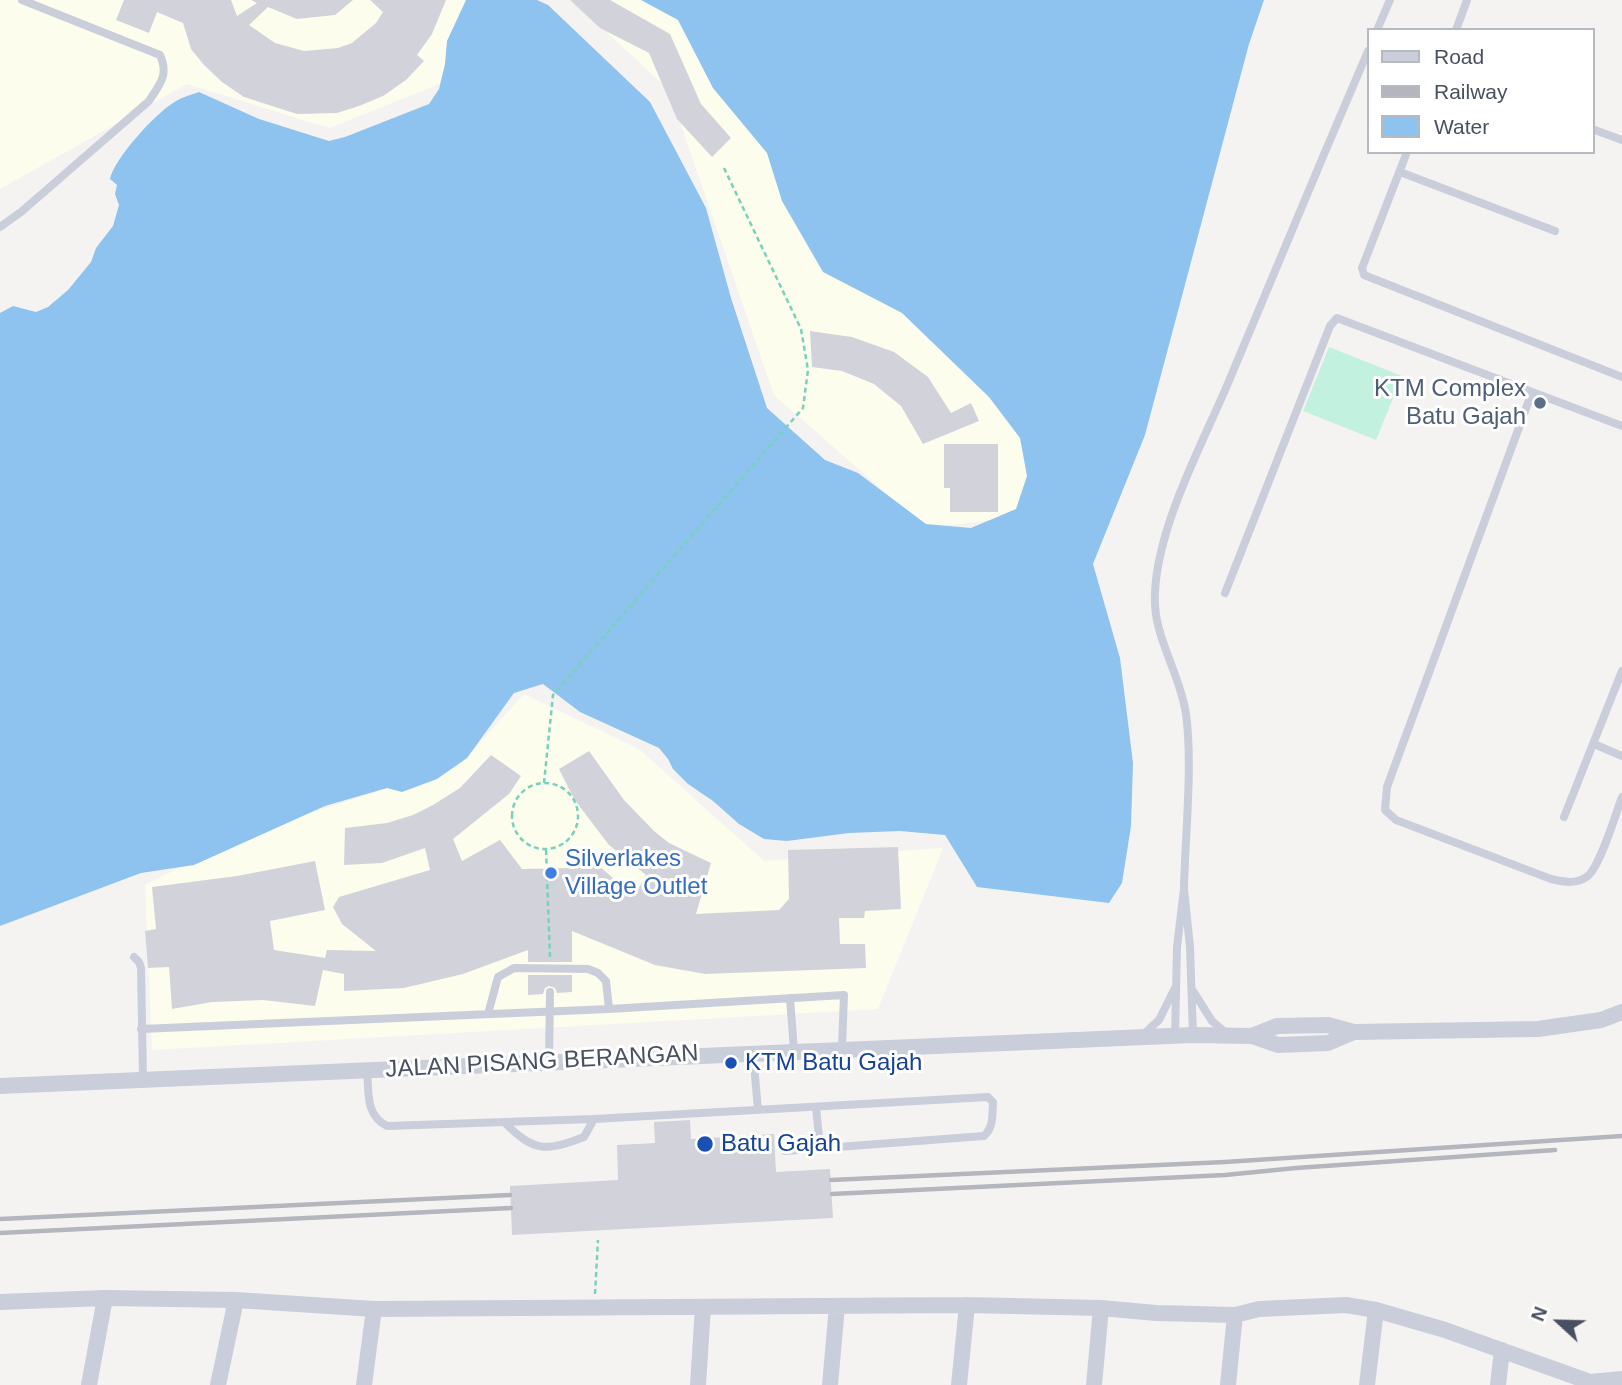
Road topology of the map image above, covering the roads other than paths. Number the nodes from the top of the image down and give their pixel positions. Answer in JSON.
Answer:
{"nodes":[{"id":1,"x":22,"y":0,"type":"edge"},
{"id":2,"x":1390,"y":0,"type":"edge"},
{"id":3,"x":1467,"y":0,"type":"edge"},
{"id":4,"x":1378,"y":28,"type":"edge"},
{"id":5,"x":1457,"y":28,"type":"edge"},
{"id":6,"x":1366,"y":56,"type":"edge"},
{"id":7,"x":1594,"y":130,"type":"edge"},
{"id":8,"x":1622,"y":141,"type":"edge"},
{"id":9,"x":1406,"y":154,"type":"edge"},
{"id":10,"x":1400,"y":172,"type":"junction"},
{"id":11,"x":0,"y":227,"type":"edge"},
{"id":12,"x":1555,"y":231,"type":"dead end"},
{"id":13,"x":1622,"y":377,"type":"edge"},
{"id":14,"x":1532,"y":392,"type":"junction"},
{"id":15,"x":1622,"y":426,"type":"edge"},
{"id":16,"x":1225,"y":593,"type":"dead end"},
{"id":17,"x":1622,"y":671,"type":"edge"},
{"id":18,"x":1594,"y":744,"type":"junction"},
{"id":19,"x":1622,"y":755,"type":"edge"},
{"id":20,"x":1622,"y":797,"type":"edge"},
{"id":21,"x":1564,"y":817,"type":"dead end"},
{"id":22,"x":1184,"y":889,"type":"junction"},
{"id":23,"x":134,"y":957,"type":"dead end"},
{"id":24,"x":1192,"y":972,"type":"junction"},
{"id":25,"x":1176,"y":973,"type":"junction"},
{"id":26,"x":1176,"y":987,"type":"junction"},
{"id":27,"x":1192,"y":988,"type":"junction"},
{"id":28,"x":550,"y":992,"type":"dead end"},
{"id":29,"x":790,"y":998,"type":"junction"},
{"id":30,"x":609,"y":1009,"type":"junction"},
{"id":31,"x":550,"y":1011,"type":"junction"},
{"id":32,"x":1622,"y":1012,"type":"edge"},
{"id":33,"x":488,"y":1014,"type":"junction"},
{"id":34,"x":1328,"y":1025,"type":"junction"},
{"id":35,"x":1277,"y":1026,"type":"junction"},
{"id":36,"x":141,"y":1028,"type":"junction"},
{"id":37,"x":1354,"y":1032,"type":"junction"},
{"id":38,"x":1228,"y":1034,"type":"junction"},
{"id":39,"x":1193,"y":1035,"type":"junction"},
{"id":40,"x":1175,"y":1036,"type":"junction"},
{"id":41,"x":1252,"y":1037,"type":"junction"},
{"id":42,"x":1136,"y":1038,"type":"junction"},
{"id":43,"x":1328,"y":1043,"type":"junction"},
{"id":44,"x":1278,"y":1045,"type":"junction"},
{"id":45,"x":842,"y":1049,"type":"junction"},
{"id":46,"x":794,"y":1051,"type":"junction"},
{"id":47,"x":753,"y":1053,"type":"junction"},
{"id":48,"x":549,"y":1062,"type":"junction"},
{"id":49,"x":367,"y":1070,"type":"junction"},
{"id":50,"x":143,"y":1079,"type":"junction"},
{"id":51,"x":0,"y":1086,"type":"edge"},
{"id":52,"x":816,"y":1107,"type":"junction"},
{"id":53,"x":758,"y":1110,"type":"junction"},
{"id":54,"x":594,"y":1119,"type":"junction"},
{"id":55,"x":505,"y":1122,"type":"junction"},
{"id":56,"x":820,"y":1148,"type":"junction"},
{"id":57,"x":785,"y":1151,"type":"dead end"},
{"id":58,"x":105,"y":1298,"type":"junction"},
{"id":59,"x":236,"y":1300,"type":"junction"},
{"id":60,"x":0,"y":1302,"type":"edge"},
{"id":61,"x":967,"y":1305,"type":"junction"},
{"id":62,"x":837,"y":1306,"type":"junction"},
{"id":63,"x":703,"y":1307,"type":"junction"},
{"id":64,"x":1101,"y":1308,"type":"junction"},
{"id":65,"x":374,"y":1309,"type":"junction"},
{"id":66,"x":1376,"y":1310,"type":"junction"},
{"id":67,"x":1235,"y":1315,"type":"junction"},
{"id":68,"x":1502,"y":1350,"type":"junction"},
{"id":69,"x":1622,"y":1379,"type":"edge"},
{"id":70,"x":1590,"y":1383,"type":"edge"},
{"id":71,"x":89,"y":1385,"type":"edge"},
{"id":72,"x":218,"y":1385,"type":"edge"},
{"id":73,"x":364,"y":1385,"type":"edge"},
{"id":74,"x":698,"y":1385,"type":"edge"},
{"id":75,"x":830,"y":1385,"type":"edge"},
{"id":76,"x":959,"y":1385,"type":"edge"},
{"id":77,"x":1094,"y":1385,"type":"edge"},
{"id":78,"x":1228,"y":1385,"type":"edge"},
{"id":79,"x":1367,"y":1385,"type":"edge"},
{"id":80,"x":1498,"y":1385,"type":"edge"}],
"edges":[{"from":1,"to":11,"type":"lane"},
{"from":2,"to":4,"type":"lane"},
{"from":3,"to":5,"type":"lane"},
{"from":6,"to":22,"type":"lane"},
{"from":7,"to":8,"type":"lane"},
{"from":9,"to":10,"type":"lane"},
{"from":10,"to":12,"type":"lane"},
{"from":10,"to":13,"type":"lane"},
{"from":14,"to":15,"type":"lane"},
{"from":14,"to":16,"type":"lane"},
{"from":14,"to":20,"type":"lane"},
{"from":17,"to":18,"type":"lane"},
{"from":18,"to":19,"type":"lane"},
{"from":18,"to":21,"type":"lane"},
{"from":22,"to":24,"type":"lane"},
{"from":22,"to":25,"type":"lane"},
{"from":23,"to":36,"type":"lane"},
{"from":24,"to":25,"type":"lane"},
{"from":24,"to":27,"type":"lane"},
{"from":25,"to":26,"type":"lane"},
{"from":26,"to":40,"type":"lane"},
{"from":26,"to":42,"type":"lane"},
{"from":27,"to":38,"type":"lane"},
{"from":27,"to":39,"type":"lane"},
{"from":28,"to":31,"type":"lane"},
{"from":29,"to":30,"type":"lane"},
{"from":29,"to":45,"type":"lane"},
{"from":29,"to":46,"type":"lane"},
{"from":30,"to":31,"type":"lane"},
{"from":30,"to":33,"type":"lane"},
{"from":31,"to":33,"type":"lane"},
{"from":31,"to":48,"type":"lane"},
{"from":32,"to":37,"type":"street","name":"JALAN PISANG BERANGAN"},
{"from":33,"to":36,"type":"lane"},
{"from":34,"to":35,"type":"street","name":"JALAN PISANG BERANGAN"},
{"from":34,"to":37,"type":"street","name":"JALAN PISANG BERANGAN"},
{"from":34,"to":43,"type":"street"},
{"from":35,"to":41,"type":"street","name":"JALAN PISANG BERANGAN"},
{"from":35,"to":44,"type":"street"},
{"from":36,"to":50,"type":"lane"},
{"from":37,"to":43,"type":"street","name":"JALAN PISANG BERANGAN"},
{"from":38,"to":39,"type":"street","name":"JALAN PISANG BERANGAN"},
{"from":38,"to":41,"type":"street","name":"JALAN PISANG BERANGAN"},
{"from":39,"to":40,"type":"street","name":"JALAN PISANG BERANGAN"},
{"from":40,"to":42,"type":"street","name":"JALAN PISANG BERANGAN"},
{"from":41,"to":44,"type":"street","name":"JALAN PISANG BERANGAN"},
{"from":42,"to":45,"type":"street","name":"JALAN PISANG BERANGAN"},
{"from":43,"to":44,"type":"street","name":"JALAN PISANG BERANGAN"},
{"from":45,"to":46,"type":"street","name":"JALAN PISANG BERANGAN"},
{"from":46,"to":47,"type":"street","name":"JALAN PISANG BERANGAN"},
{"from":47,"to":48,"type":"street","name":"JALAN PISANG BERANGAN"},
{"from":47,"to":53,"type":"lane"},
{"from":48,"to":49,"type":"street","name":"JALAN PISANG BERANGAN"},
{"from":49,"to":50,"type":"street","name":"JALAN PISANG BERANGAN"},
{"from":49,"to":55,"type":"lane"},
{"from":50,"to":51,"type":"street","name":"JALAN PISANG BERANGAN"},
{"from":52,"to":53,"type":"lane"},
{"from":52,"to":56,"type":"lane"},
{"from":52,"to":56,"type":"lane"},
{"from":53,"to":54,"type":"lane"},
{"from":54,"to":55,"type":"lane"},
{"from":54,"to":55,"type":"lane"},
{"from":56,"to":57,"type":"lane"},
{"from":58,"to":59,"type":"street"},
{"from":58,"to":60,"type":"street"},
{"from":58,"to":71,"type":"street"},
{"from":59,"to":65,"type":"street"},
{"from":59,"to":72,"type":"street"},
{"from":61,"to":62,"type":"street"},
{"from":61,"to":64,"type":"street"},
{"from":61,"to":76,"type":"street"},
{"from":62,"to":63,"type":"street"},
{"from":62,"to":75,"type":"street"},
{"from":63,"to":65,"type":"street"},
{"from":63,"to":74,"type":"street"},
{"from":64,"to":67,"type":"street"},
{"from":64,"to":77,"type":"street"},
{"from":65,"to":73,"type":"street"},
{"from":66,"to":67,"type":"street"},
{"from":66,"to":68,"type":"street"},
{"from":66,"to":79,"type":"street"},
{"from":67,"to":78,"type":"street"},
{"from":68,"to":70,"type":"street"},
{"from":68,"to":80,"type":"street"},
{"from":69,"to":70,"type":"street"}]}
